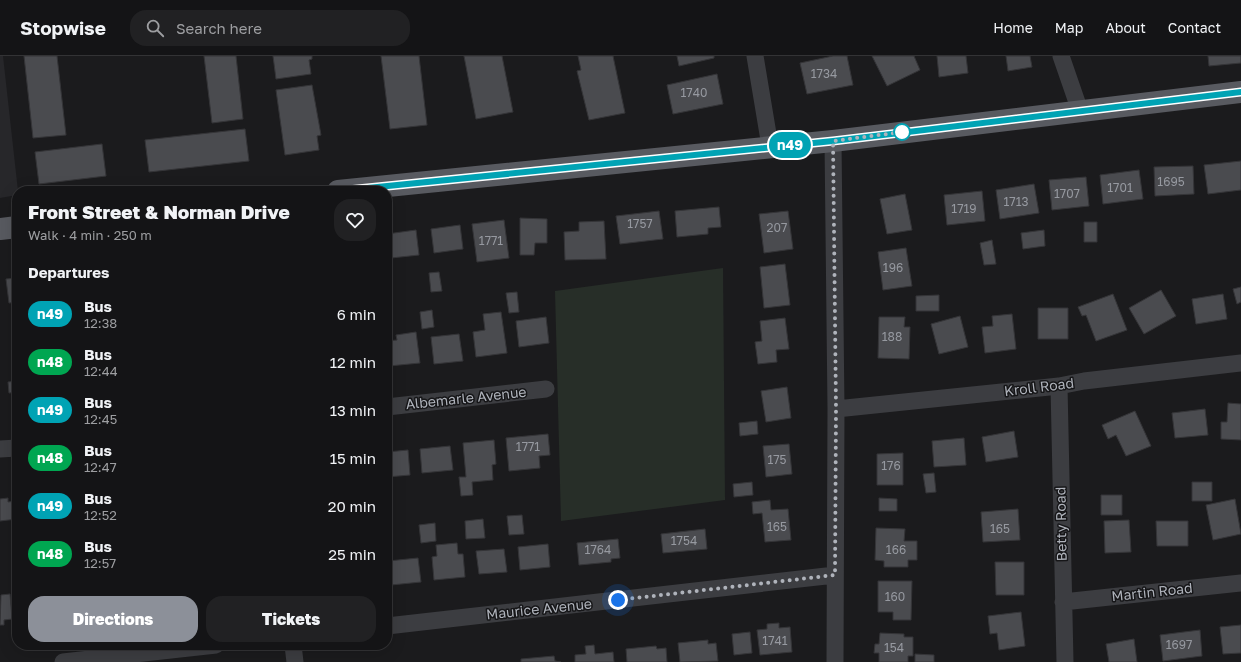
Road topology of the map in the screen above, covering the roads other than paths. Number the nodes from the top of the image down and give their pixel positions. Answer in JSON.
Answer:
{"nodes":[{"id":1,"x":755,"y":56,"type":"edge"},
{"id":2,"x":1061,"y":56,"type":"edge"},
{"id":3,"x":1241,"y":92,"type":"edge"},
{"id":4,"x":1080,"y":111,"type":"junction"},
{"id":5,"x":833,"y":141,"type":"junction"},
{"id":6,"x":770,"y":146,"type":"junction"},
{"id":7,"x":389,"y":186,"type":"edge"},
{"id":8,"x":12,"y":228,"type":"edge"},
{"id":9,"x":0,"y":229,"type":"edge"},
{"id":10,"x":1241,"y":363,"type":"edge"},
{"id":11,"x":1059,"y":386,"type":"junction"},
{"id":12,"x":546,"y":389,"type":"dead end"},
{"id":13,"x":392,"y":406,"type":"edge"},
{"id":14,"x":836,"y":409,"type":"junction"},
{"id":15,"x":12,"y":449,"type":"edge"},
{"id":16,"x":0,"y":450,"type":"edge"},
{"id":17,"x":835,"y":575,"type":"junction"},
{"id":18,"x":1241,"y":583,"type":"edge"},
{"id":19,"x":1063,"y":602,"type":"junction"},
{"id":20,"x":392,"y":625,"type":"edge"},
{"id":21,"x":171,"y":650,"type":"edge"},
{"id":22,"x":294,"y":650,"type":"edge"},
{"id":23,"x":63,"y":662,"type":"edge"},
{"id":24,"x":295,"y":662,"type":"edge"},
{"id":25,"x":835,"y":662,"type":"edge"},
{"id":26,"x":1065,"y":662,"type":"edge"}],
"edges":[{"from":1,"to":6,"type":"street"},
{"from":2,"to":4,"type":"street"},
{"from":3,"to":4,"type":"main road"},
{"from":4,"to":5,"type":"main road"},
{"from":5,"to":6,"type":"main road"},
{"from":5,"to":14,"type":"street"},
{"from":6,"to":7,"type":"main road"},
{"from":8,"to":9,"type":"main road"},
{"from":10,"to":11,"type":"street","name":"Kroll Road"},
{"from":11,"to":14,"type":"street","name":"Kroll Road"},
{"from":11,"to":19,"type":"street","name":"Betty Road"},
{"from":12,"to":13,"type":"street","name":"Albemarle Avenue"},
{"from":14,"to":17,"type":"street"},
{"from":15,"to":16,"type":"street"},
{"from":17,"to":20,"type":"street","name":"Maurice Avenue"},
{"from":17,"to":25,"type":"street"},
{"from":18,"to":19,"type":"street","name":"Martin Road"},
{"from":19,"to":26,"type":"street","name":"Betty Road"},
{"from":21,"to":23,"type":"street"},
{"from":22,"to":24,"type":"street"}]}
